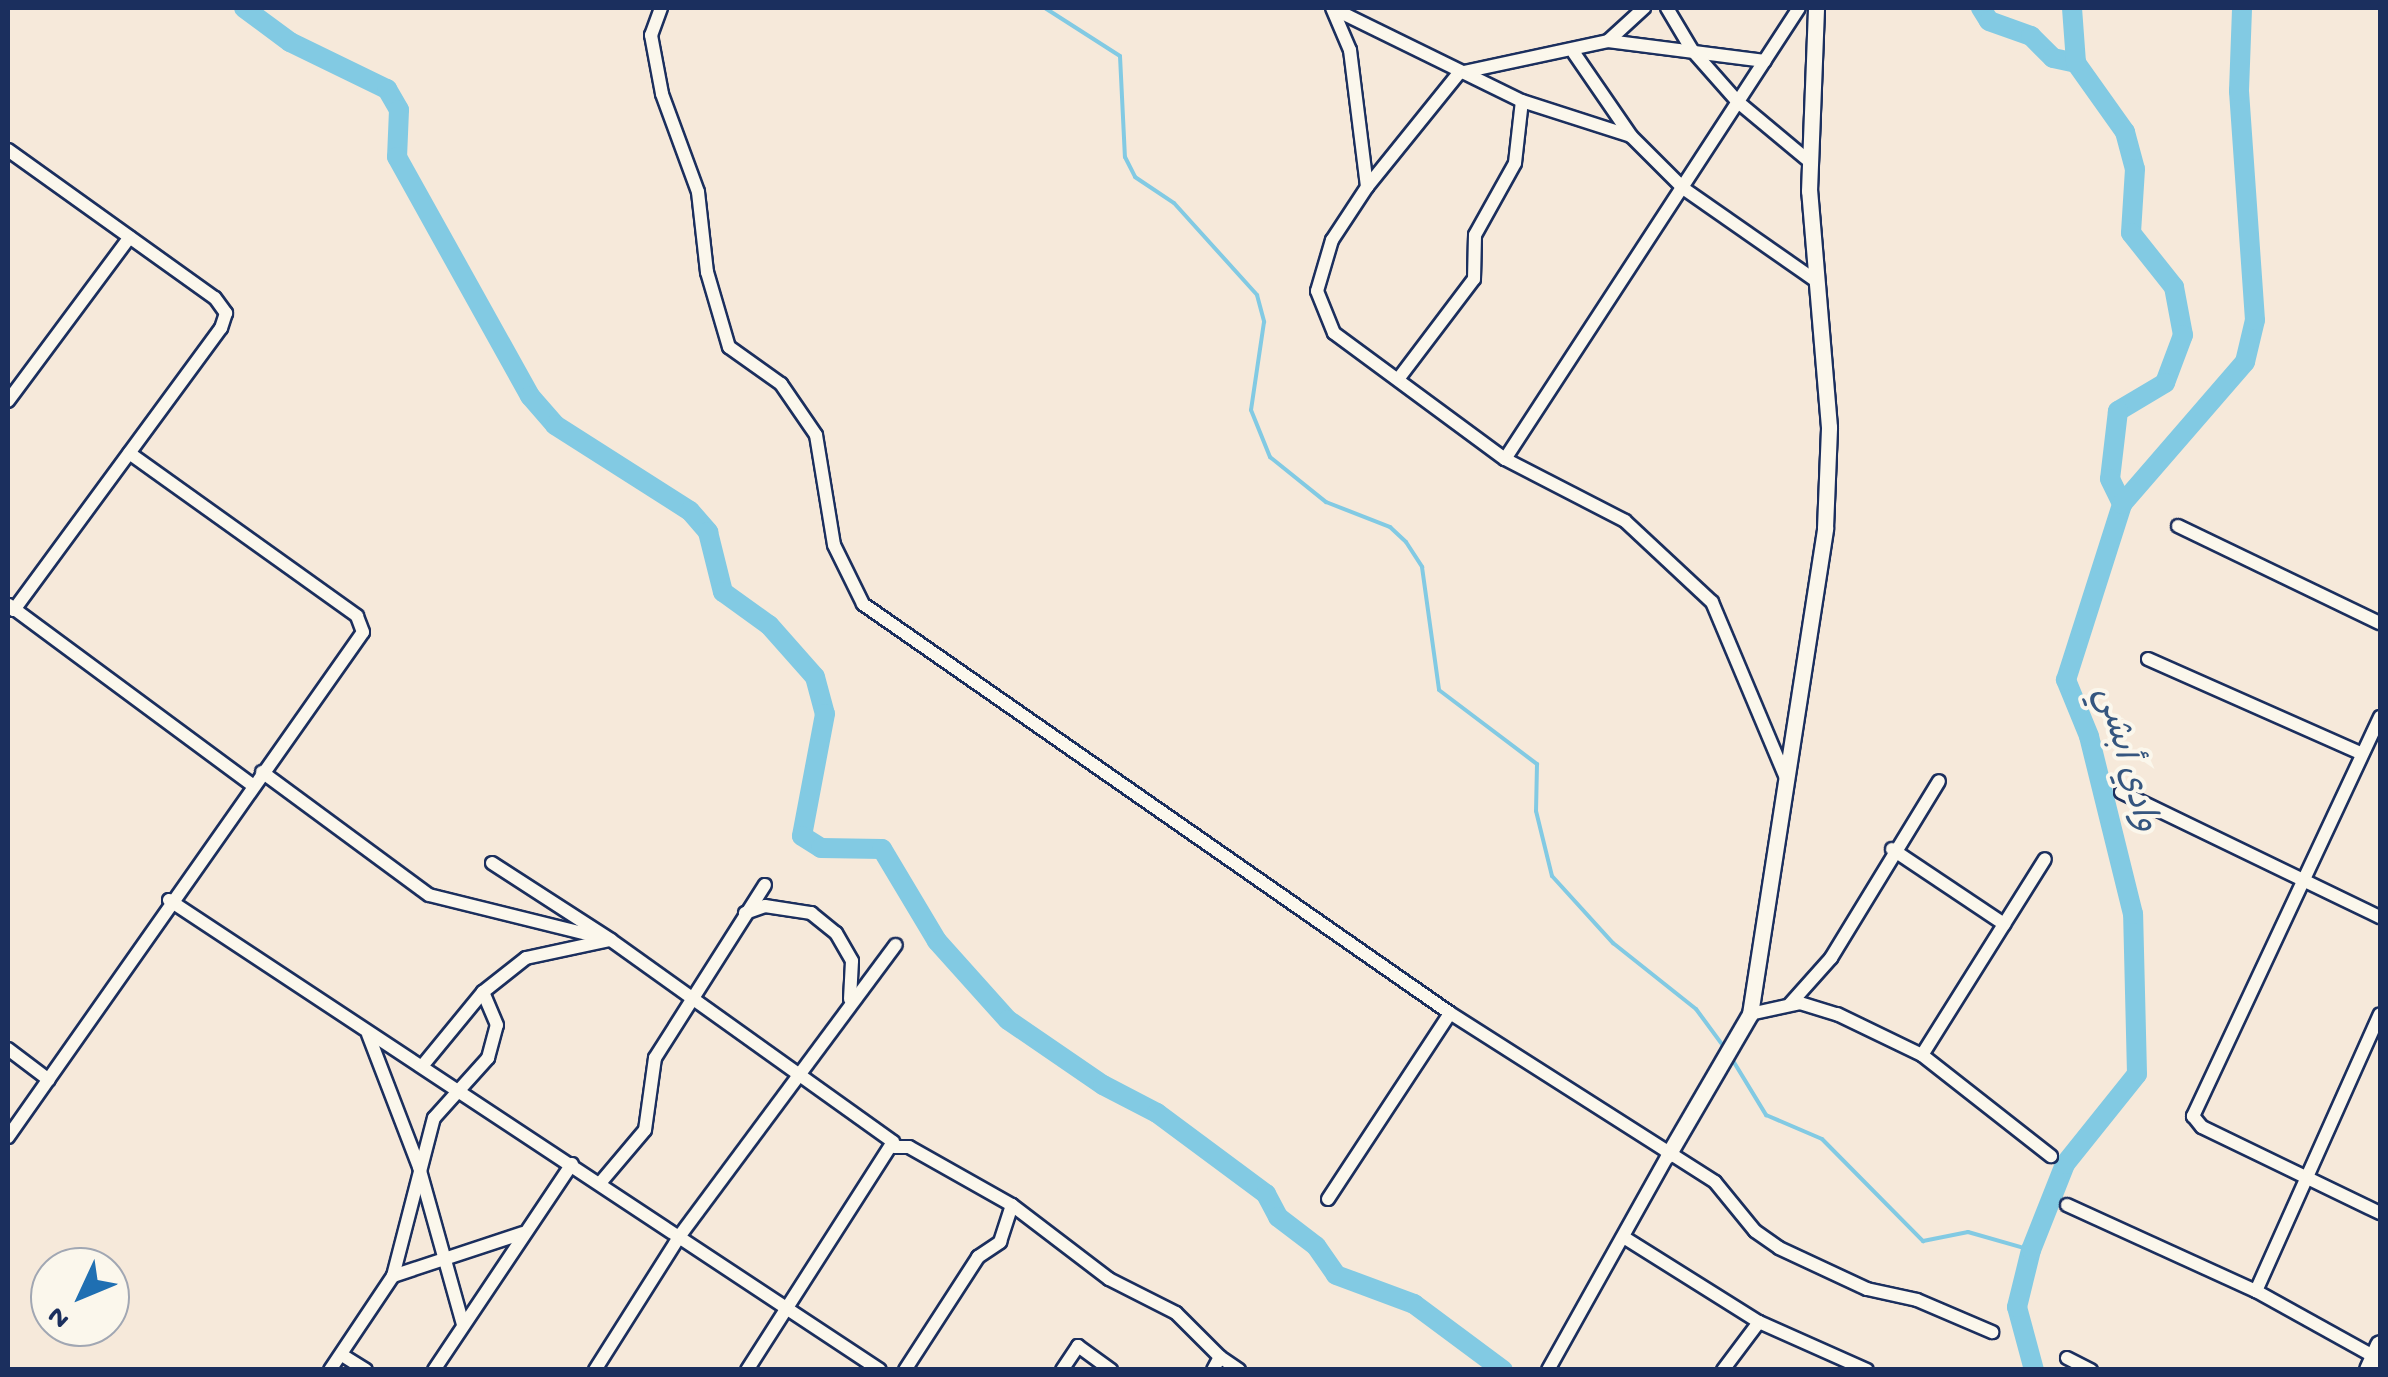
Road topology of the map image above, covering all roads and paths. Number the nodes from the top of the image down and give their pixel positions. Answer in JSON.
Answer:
{"nodes":[{"id":1,"x":661,"y":8,"type":"edge"},
{"id":2,"x":1333,"y":8,"type":"edge"},
{"id":3,"x":1644,"y":8,"type":"edge"},
{"id":4,"x":1667,"y":8,"type":"edge"},
{"id":5,"x":1800,"y":8,"type":"edge"},
{"id":6,"x":1816,"y":8,"type":"edge"},
{"id":7,"x":1608,"y":41,"type":"junction"},
{"id":8,"x":1692,"y":50,"type":"junction"},
{"id":9,"x":1574,"y":52,"type":"junction"},
{"id":10,"x":1765,"y":61,"type":"junction"},
{"id":11,"x":1459,"y":73,"type":"junction"},
{"id":12,"x":1522,"y":100,"type":"junction"},
{"id":13,"x":1738,"y":102,"type":"junction"},
{"id":14,"x":1631,"y":136,"type":"junction"},
{"id":15,"x":10,"y":156,"type":"edge"},
{"id":16,"x":1810,"y":162,"type":"junction"},
{"id":17,"x":1367,"y":186,"type":"junction"},
{"id":18,"x":1682,"y":188,"type":"junction"},
{"id":19,"x":130,"y":237,"type":"junction"},
{"id":20,"x":1815,"y":280,"type":"junction"},
{"id":21,"x":1399,"y":378,"type":"junction"},
{"id":22,"x":8,"y":400,"type":"edge"},
{"id":23,"x":129,"y":453,"type":"junction"},
{"id":24,"x":1505,"y":459,"type":"junction"},
{"id":25,"x":2178,"y":526,"type":"dead end"},
{"id":26,"x":11,"y":607,"type":"edge"},
{"id":27,"x":2380,"y":623,"type":"edge"},
{"id":28,"x":2148,"y":659,"type":"dead end"},
{"id":29,"x":2380,"y":716,"type":"edge"},
{"id":30,"x":2362,"y":754,"type":"junction"},
{"id":31,"x":262,"y":772,"type":"junction"},
{"id":32,"x":1786,"y":780,"type":"junction"},
{"id":33,"x":1939,"y":781,"type":"dead end"},
{"id":34,"x":252,"y":785,"type":"junction"},
{"id":35,"x":2121,"y":792,"type":"dead end"},
{"id":36,"x":1892,"y":849,"type":"junction"},
{"id":37,"x":2045,"y":859,"type":"dead end"},
{"id":38,"x":492,"y":863,"type":"dead end"},
{"id":39,"x":2306,"y":880,"type":"junction"},
{"id":40,"x":764,"y":886,"type":"dead end"},
{"id":41,"x":169,"y":900,"type":"junction"},
{"id":42,"x":745,"y":913,"type":"junction"},
{"id":43,"x":2380,"y":918,"type":"edge"},
{"id":44,"x":2004,"y":924,"type":"junction"},
{"id":45,"x":612,"y":940,"type":"junction"},
{"id":46,"x":896,"y":945,"type":"dead end"},
{"id":47,"x":483,"y":992,"type":"junction"},
{"id":48,"x":689,"y":996,"type":"junction"},
{"id":49,"x":850,"y":999,"type":"junction"},
{"id":50,"x":1790,"y":1004,"type":"junction"},
{"id":51,"x":1450,"y":1013,"type":"junction"},
{"id":52,"x":1750,"y":1014,"type":"junction"},
{"id":53,"x":2380,"y":1014,"type":"edge"},
{"id":54,"x":368,"y":1034,"type":"junction"},
{"id":55,"x":8,"y":1050,"type":"edge"},
{"id":56,"x":1922,"y":1055,"type":"junction"},
{"id":57,"x":422,"y":1065,"type":"junction"},
{"id":58,"x":799,"y":1070,"type":"junction"},
{"id":59,"x":48,"y":1080,"type":"junction"},
{"id":60,"x":464,"y":1090,"type":"junction"},
{"id":61,"x":8,"y":1137,"type":"edge"},
{"id":62,"x":894,"y":1148,"type":"junction"},
{"id":63,"x":1668,"y":1154,"type":"junction"},
{"id":64,"x":2051,"y":1156,"type":"dead end"},
{"id":65,"x":572,"y":1164,"type":"junction"},
{"id":66,"x":420,"y":1167,"type":"junction"},
{"id":67,"x":2307,"y":1176,"type":"junction"},
{"id":68,"x":601,"y":1182,"type":"junction"},
{"id":69,"x":1328,"y":1200,"type":"dead end"},
{"id":70,"x":1012,"y":1205,"type":"junction"},
{"id":71,"x":2067,"y":1205,"type":"dead end"},
{"id":72,"x":2380,"y":1213,"type":"edge"},
{"id":73,"x":524,"y":1233,"type":"junction"},
{"id":74,"x":681,"y":1234,"type":"junction"},
{"id":75,"x":1625,"y":1238,"type":"junction"},
{"id":76,"x":442,"y":1260,"type":"junction"},
{"id":77,"x":393,"y":1276,"type":"junction"},
{"id":78,"x":2256,"y":1291,"type":"junction"},
{"id":79,"x":789,"y":1306,"type":"junction"},
{"id":80,"x":1759,"y":1322,"type":"junction"},
{"id":81,"x":462,"y":1326,"type":"junction"},
{"id":82,"x":1992,"y":1332,"type":"dead end"},
{"id":83,"x":342,"y":1355,"type":"junction"},
{"id":84,"x":2375,"y":1357,"type":"edge"},
{"id":85,"x":2066,"y":1358,"type":"dead end"},
{"id":86,"x":1217,"y":1364,"type":"edge"},
{"id":87,"x":1866,"y":1369,"type":"edge"},
{"id":88,"x":330,"y":1370,"type":"edge"},
{"id":89,"x":366,"y":1370,"type":"edge"},
{"id":90,"x":434,"y":1370,"type":"edge"},
{"id":91,"x":594,"y":1370,"type":"edge"},
{"id":92,"x":747,"y":1370,"type":"edge"},
{"id":93,"x":880,"y":1370,"type":"edge"},
{"id":94,"x":905,"y":1370,"type":"edge"},
{"id":95,"x":1062,"y":1370,"type":"edge"},
{"id":96,"x":1111,"y":1370,"type":"edge"},
{"id":97,"x":1239,"y":1370,"type":"edge"},
{"id":98,"x":1548,"y":1370,"type":"edge"},
{"id":99,"x":1723,"y":1370,"type":"edge"},
{"id":100,"x":2092,"y":1370,"type":"edge"}],
"edges":[{"from":1,"to":51,"type":"street"},
{"from":2,"to":11,"type":"street"},
{"from":2,"to":17,"type":"street"},
{"from":3,"to":7,"type":"street"},
{"from":4,"to":8,"type":"street"},
{"from":5,"to":10,"type":"street"},
{"from":6,"to":16,"type":"street"},
{"from":7,"to":8,"type":"street"},
{"from":7,"to":9,"type":"street"},
{"from":8,"to":10,"type":"street"},
{"from":8,"to":13,"type":"street"},
{"from":9,"to":11,"type":"street"},
{"from":9,"to":14,"type":"street"},
{"from":10,"to":13,"type":"street"},
{"from":11,"to":12,"type":"street"},
{"from":11,"to":17,"type":"street"},
{"from":12,"to":14,"type":"street"},
{"from":12,"to":21,"type":"street"},
{"from":13,"to":16,"type":"street"},
{"from":13,"to":18,"type":"street"},
{"from":14,"to":18,"type":"street"},
{"from":15,"to":19,"type":"street"},
{"from":16,"to":20,"type":"street"},
{"from":17,"to":21,"type":"street"},
{"from":18,"to":20,"type":"street"},
{"from":18,"to":24,"type":"street"},
{"from":19,"to":22,"type":"street"},
{"from":19,"to":23,"type":"street"},
{"from":20,"to":32,"type":"street"},
{"from":21,"to":24,"type":"street"},
{"from":23,"to":26,"type":"street"},
{"from":23,"to":31,"type":"street"},
{"from":24,"to":32,"type":"street"},
{"from":25,"to":27,"type":"street"},
{"from":26,"to":34,"type":"street"},
{"from":28,"to":30,"type":"street"},
{"from":29,"to":30,"type":"street"},
{"from":30,"to":39,"type":"street"},
{"from":31,"to":34,"type":"street"},
{"from":31,"to":45,"type":"street"},
{"from":32,"to":52,"type":"street"},
{"from":33,"to":36,"type":"street"},
{"from":34,"to":41,"type":"street"},
{"from":35,"to":39,"type":"street"},
{"from":36,"to":44,"type":"street"},
{"from":36,"to":50,"type":"street"},
{"from":37,"to":44,"type":"street"},
{"from":38,"to":45,"type":"street"},
{"from":39,"to":43,"type":"street"},
{"from":39,"to":67,"type":"street"},
{"from":40,"to":42,"type":"street"},
{"from":41,"to":54,"type":"street"},
{"from":41,"to":59,"type":"street"},
{"from":42,"to":48,"type":"street"},
{"from":42,"to":49,"type":"street"},
{"from":44,"to":56,"type":"street"},
{"from":45,"to":47,"type":"street"},
{"from":45,"to":48,"type":"street"},
{"from":46,"to":49,"type":"street"},
{"from":47,"to":57,"type":"street"},
{"from":47,"to":60,"type":"street"},
{"from":48,"to":58,"type":"street"},
{"from":48,"to":68,"type":"street"},
{"from":49,"to":58,"type":"street"},
{"from":50,"to":52,"type":"street"},
{"from":50,"to":56,"type":"street"},
{"from":51,"to":63,"type":"street"},
{"from":51,"to":69,"type":"street"},
{"from":52,"to":63,"type":"street"},
{"from":53,"to":67,"type":"street"},
{"from":54,"to":57,"type":"street"},
{"from":54,"to":66,"type":"street"},
{"from":55,"to":59,"type":"street"},
{"from":56,"to":64,"type":"street"},
{"from":57,"to":60,"type":"street"},
{"from":58,"to":62,"type":"street"},
{"from":58,"to":74,"type":"street"},
{"from":59,"to":61,"type":"street"},
{"from":60,"to":65,"type":"street"},
{"from":60,"to":66,"type":"street"},
{"from":62,"to":70,"type":"street"},
{"from":62,"to":79,"type":"street"},
{"from":63,"to":75,"type":"street"},
{"from":63,"to":82,"type":"street"},
{"from":65,"to":68,"type":"street"},
{"from":65,"to":73,"type":"street"},
{"from":66,"to":76,"type":"street"},
{"from":66,"to":77,"type":"street"},
{"from":67,"to":72,"type":"street"},
{"from":67,"to":78,"type":"street"},
{"from":68,"to":74,"type":"street"},
{"from":70,"to":86,"type":"street"},
{"from":70,"to":94,"type":"street"},
{"from":71,"to":78,"type":"street"},
{"from":73,"to":76,"type":"street"},
{"from":73,"to":81,"type":"street"},
{"from":74,"to":79,"type":"street"},
{"from":74,"to":91,"type":"street"},
{"from":75,"to":80,"type":"street"},
{"from":75,"to":98,"type":"street"},
{"from":76,"to":77,"type":"street"},
{"from":76,"to":81,"type":"street"},
{"from":77,"to":83,"type":"street"},
{"from":78,"to":84,"type":"street"},
{"from":79,"to":92,"type":"street"},
{"from":79,"to":93,"type":"street"},
{"from":80,"to":87,"type":"street"},
{"from":80,"to":99,"type":"street"},
{"from":81,"to":90,"type":"street"},
{"from":83,"to":88,"type":"street"},
{"from":83,"to":89,"type":"street"},
{"from":85,"to":100,"type":"street"},
{"from":86,"to":97,"type":"street"},
{"from":95,"to":96,"type":"street"}]}
